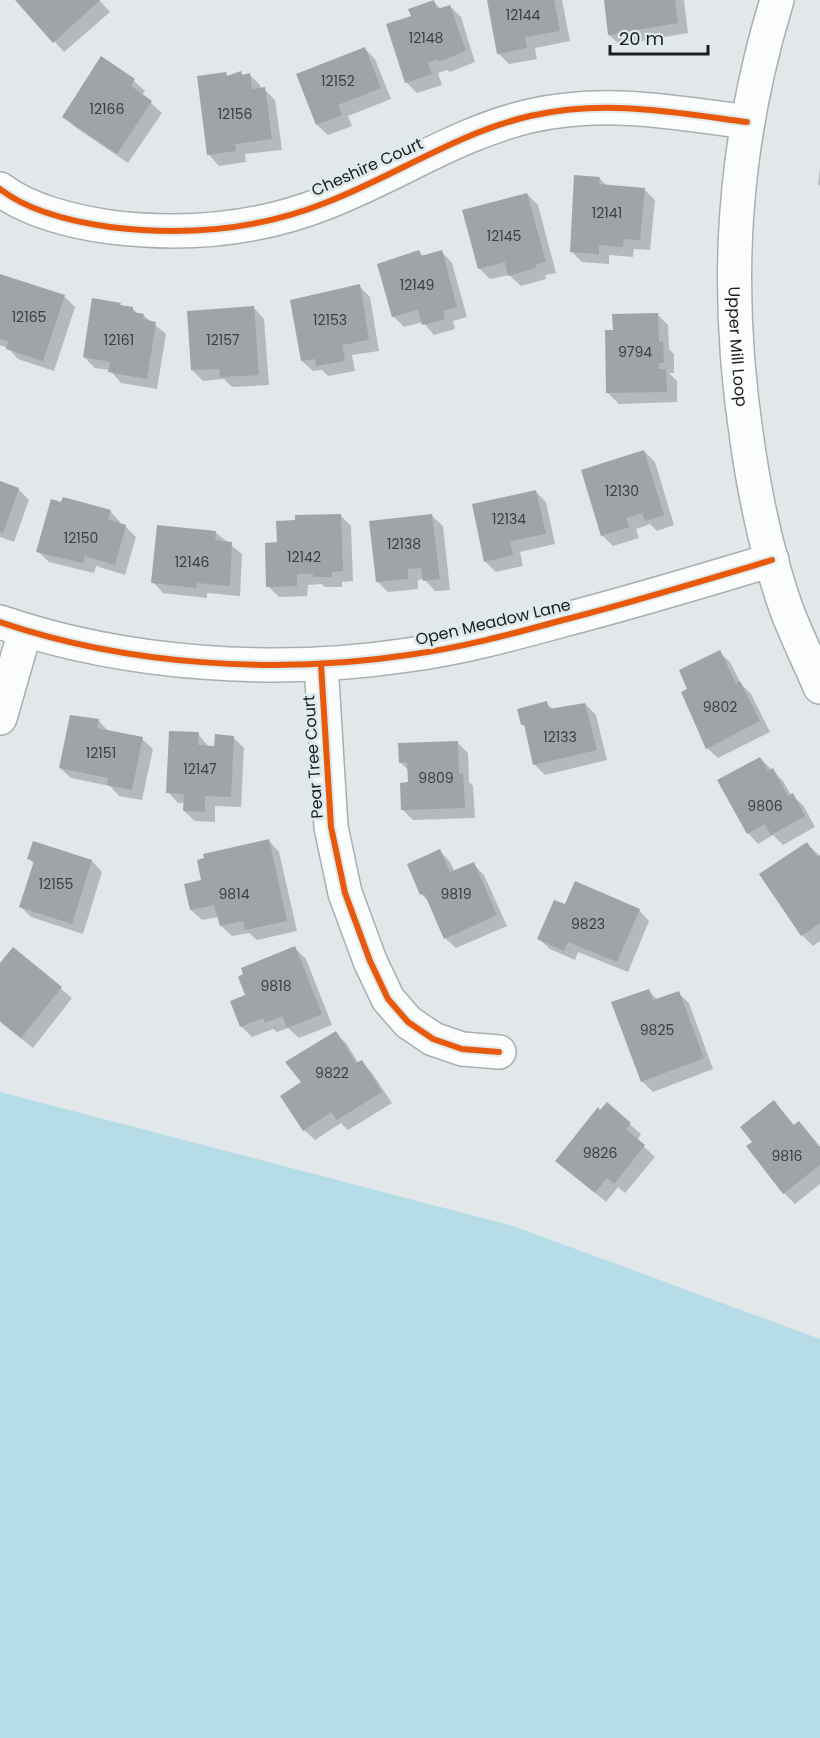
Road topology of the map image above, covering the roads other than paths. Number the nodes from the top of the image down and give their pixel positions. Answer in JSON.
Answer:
{"nodes":[{"id":1,"x":777,"y":0,"type":"edge"},
{"id":2,"x":747,"y":122,"type":"junction"},
{"id":3,"x":0,"y":189,"type":"edge"},
{"id":4,"x":772,"y":560,"type":"junction"},
{"id":5,"x":12,"y":626,"type":"edge"},
{"id":6,"x":321,"y":664,"type":"junction"},
{"id":7,"x":820,"y":687,"type":"edge"},
{"id":8,"x":0,"y":718,"type":"edge"},
{"id":9,"x":499,"y":1052,"type":"dead end"}],
"edges":[{"from":1,"to":2,"type":"street","name":"Upper Mill Loop"},
{"from":2,"to":3,"type":"street","name":"Cheshire Court"},
{"from":2,"to":4,"type":"street","name":"Upper Mill Loop"},
{"from":4,"to":6,"type":"street","name":"Open Meadow Lane"},
{"from":4,"to":7,"type":"street","name":"Upper Mill Loop"},
{"from":5,"to":6,"type":"street","name":"Open Meadow Lane"},
{"from":5,"to":8,"type":"street"},
{"from":6,"to":9,"type":"street","name":"Pear Tree Court"}]}
